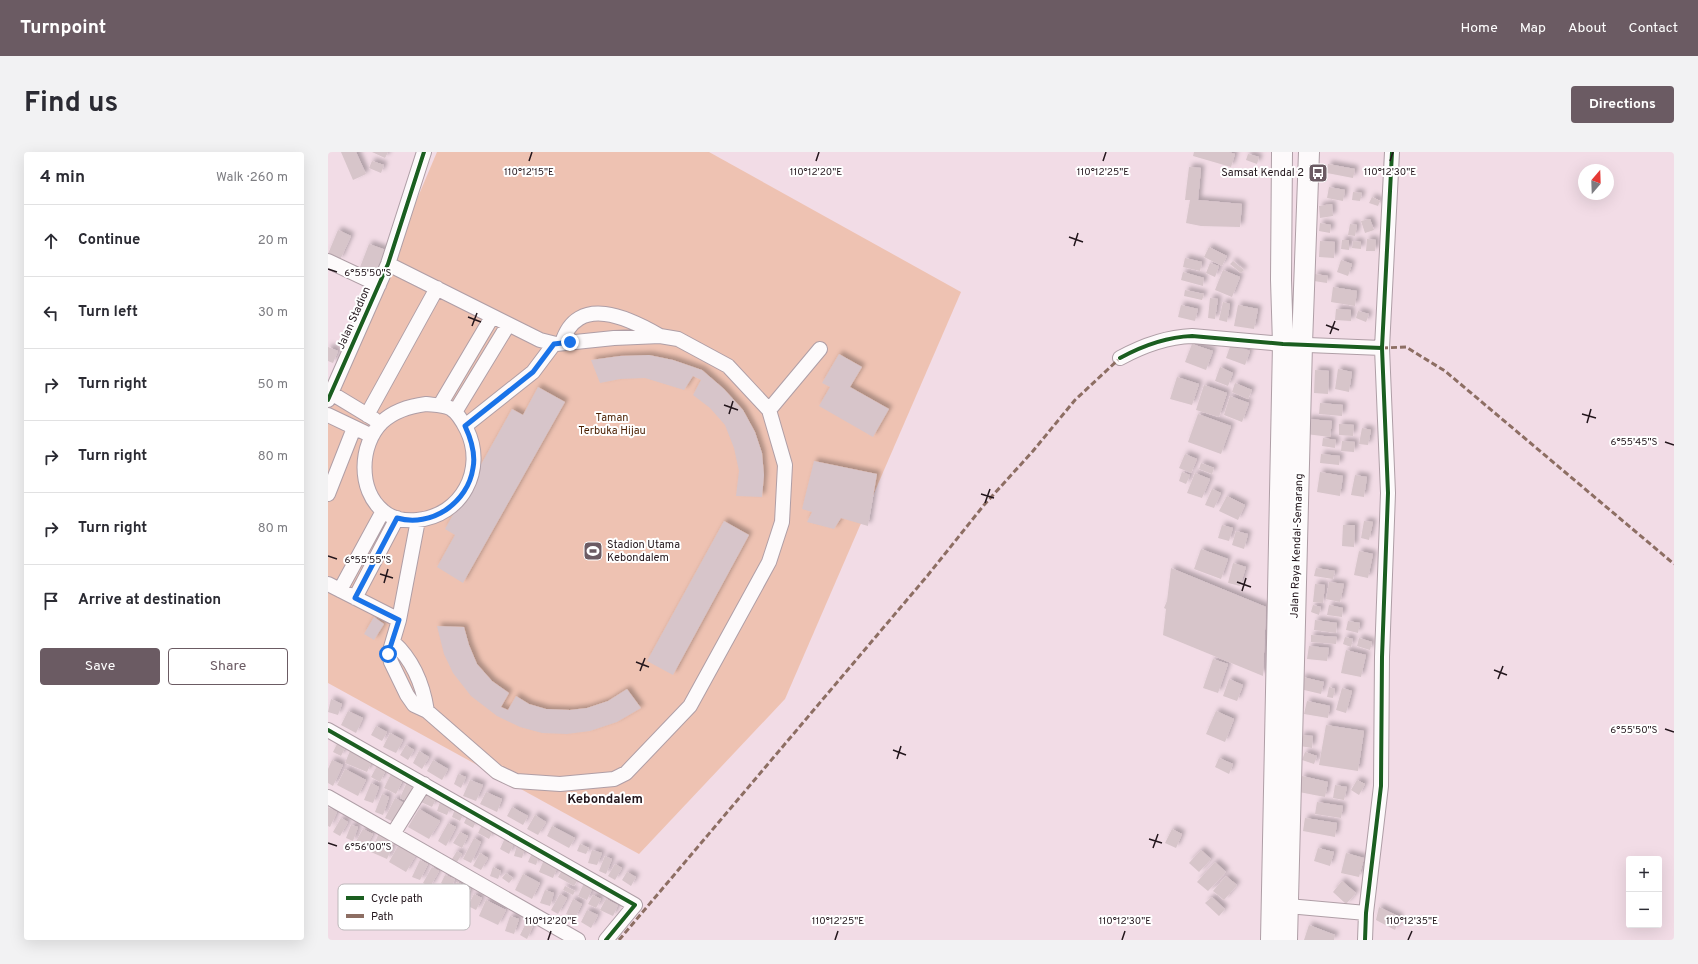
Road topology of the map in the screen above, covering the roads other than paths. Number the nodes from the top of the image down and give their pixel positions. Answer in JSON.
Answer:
{"nodes":[{"id":1,"x":424,"y":152,"type":"edge"},
{"id":2,"x":1282,"y":152,"type":"edge"},
{"id":3,"x":1309,"y":152,"type":"edge"},
{"id":4,"x":1392,"y":152,"type":"edge"},
{"id":5,"x":328,"y":261,"type":"edge"},
{"id":6,"x":388,"y":264,"type":"junction"},
{"id":7,"x":379,"y":286,"type":"junction"},
{"id":8,"x":437,"y":288,"type":"junction"},
{"id":9,"x":492,"y":317,"type":"junction"},
{"id":10,"x":508,"y":326,"type":"junction"},
{"id":11,"x":660,"y":336,"type":"junction"},
{"id":12,"x":558,"y":343,"type":"junction"},
{"id":13,"x":1293,"y":344,"type":"junction"},
{"id":14,"x":1382,"y":348,"type":"junction"},
{"id":15,"x":820,"y":349,"type":"dead end"},
{"id":16,"x":1120,"y":358,"type":"dead end"},
{"id":17,"x":330,"y":397,"type":"edge"},
{"id":18,"x":440,"y":406,"type":"junction"},
{"id":19,"x":769,"y":410,"type":"junction"},
{"id":20,"x":455,"y":412,"type":"junction"},
{"id":21,"x":328,"y":415,"type":"edge"},
{"id":22,"x":366,"y":415,"type":"junction"},
{"id":23,"x":382,"y":422,"type":"junction"},
{"id":24,"x":465,"y":426,"type":"junction"},
{"id":25,"x":354,"y":428,"type":"junction"},
{"id":26,"x":372,"y":436,"type":"junction"},
{"id":27,"x":328,"y":494,"type":"edge"},
{"id":28,"x":383,"y":511,"type":"junction"},
{"id":29,"x":397,"y":518,"type":"junction"},
{"id":30,"x":418,"y":520,"type":"junction"},
{"id":31,"x":334,"y":587,"type":"edge"},
{"id":32,"x":355,"y":598,"type":"junction"},
{"id":33,"x":399,"y":620,"type":"junction"},
{"id":34,"x":1285,"y":675,"type":"junction"},
{"id":35,"x":328,"y":730,"type":"edge"},
{"id":36,"x":424,"y":784,"type":"junction"},
{"id":37,"x":328,"y":797,"type":"edge"},
{"id":38,"x":392,"y":834,"type":"junction"},
{"id":39,"x":1288,"y":906,"type":"junction"},
{"id":40,"x":1366,"y":913,"type":"junction"},
{"id":41,"x":578,"y":940,"type":"edge"},
{"id":42,"x":606,"y":940,"type":"edge"},
{"id":43,"x":1271,"y":940,"type":"edge"},
{"id":44,"x":1288,"y":940,"type":"edge"},
{"id":45,"x":1365,"y":940,"type":"edge"}],
"edges":[{"from":1,"to":6,"type":"street","name":"Jalan Stadion"},
{"from":2,"to":13,"type":"highway","name":"Jalan Raya Kendal-Semarang"},
{"from":3,"to":13,"type":"highway","name":"Jalan Raya Kendal-Semarang"},
{"from":4,"to":14,"type":"street"},
{"from":5,"to":7,"type":"street"},
{"from":6,"to":7,"type":"street","name":"Jalan Stadion"},
{"from":6,"to":8,"type":"street"},
{"from":7,"to":17,"type":"street","name":"Jalan Stadion"},
{"from":8,"to":9,"type":"street"},
{"from":8,"to":22,"type":"street"},
{"from":9,"to":10,"type":"street"},
{"from":9,"to":18,"type":"street"},
{"from":10,"to":12,"type":"street"},
{"from":10,"to":20,"type":"street"},
{"from":11,"to":12,"type":"street"},
{"from":11,"to":12,"type":"street"},
{"from":11,"to":19,"type":"street"},
{"from":12,"to":24,"type":"street"},
{"from":13,"to":14,"type":"street"},
{"from":13,"to":16,"type":"street"},
{"from":13,"to":34,"type":"highway","name":"Jalan Raya Kendal-Semarang"},
{"from":14,"to":40,"type":"street"},
{"from":15,"to":19,"type":"street"},
{"from":17,"to":22,"type":"street"},
{"from":18,"to":20,"type":"street"},
{"from":18,"to":23,"type":"street"},
{"from":19,"to":33,"type":"street"},
{"from":20,"to":24,"type":"street"},
{"from":21,"to":25,"type":"street"},
{"from":22,"to":23,"type":"street"},
{"from":23,"to":26,"type":"street"},
{"from":24,"to":30,"type":"street"},
{"from":25,"to":26,"type":"street"},
{"from":25,"to":27,"type":"street"},
{"from":26,"to":28,"type":"street"},
{"from":28,"to":29,"type":"street"},
{"from":28,"to":31,"type":"street"},
{"from":29,"to":30,"type":"street"},
{"from":29,"to":32,"type":"street"},
{"from":30,"to":33,"type":"street"},
{"from":31,"to":32,"type":"street"},
{"from":32,"to":33,"type":"street"},
{"from":34,"to":39,"type":"highway","name":"Jalan Raya Kendal-Semarang"},
{"from":34,"to":43,"type":"highway","name":"Jalan Raya Kendal-Semarang"},
{"from":35,"to":36,"type":"street"},
{"from":36,"to":38,"type":"street"},
{"from":36,"to":42,"type":"street"},
{"from":37,"to":38,"type":"street"},
{"from":38,"to":41,"type":"street"},
{"from":39,"to":40,"type":"street"},
{"from":39,"to":44,"type":"highway","name":"Jalan Raya Kendal-Semarang"},
{"from":40,"to":45,"type":"street"}]}
